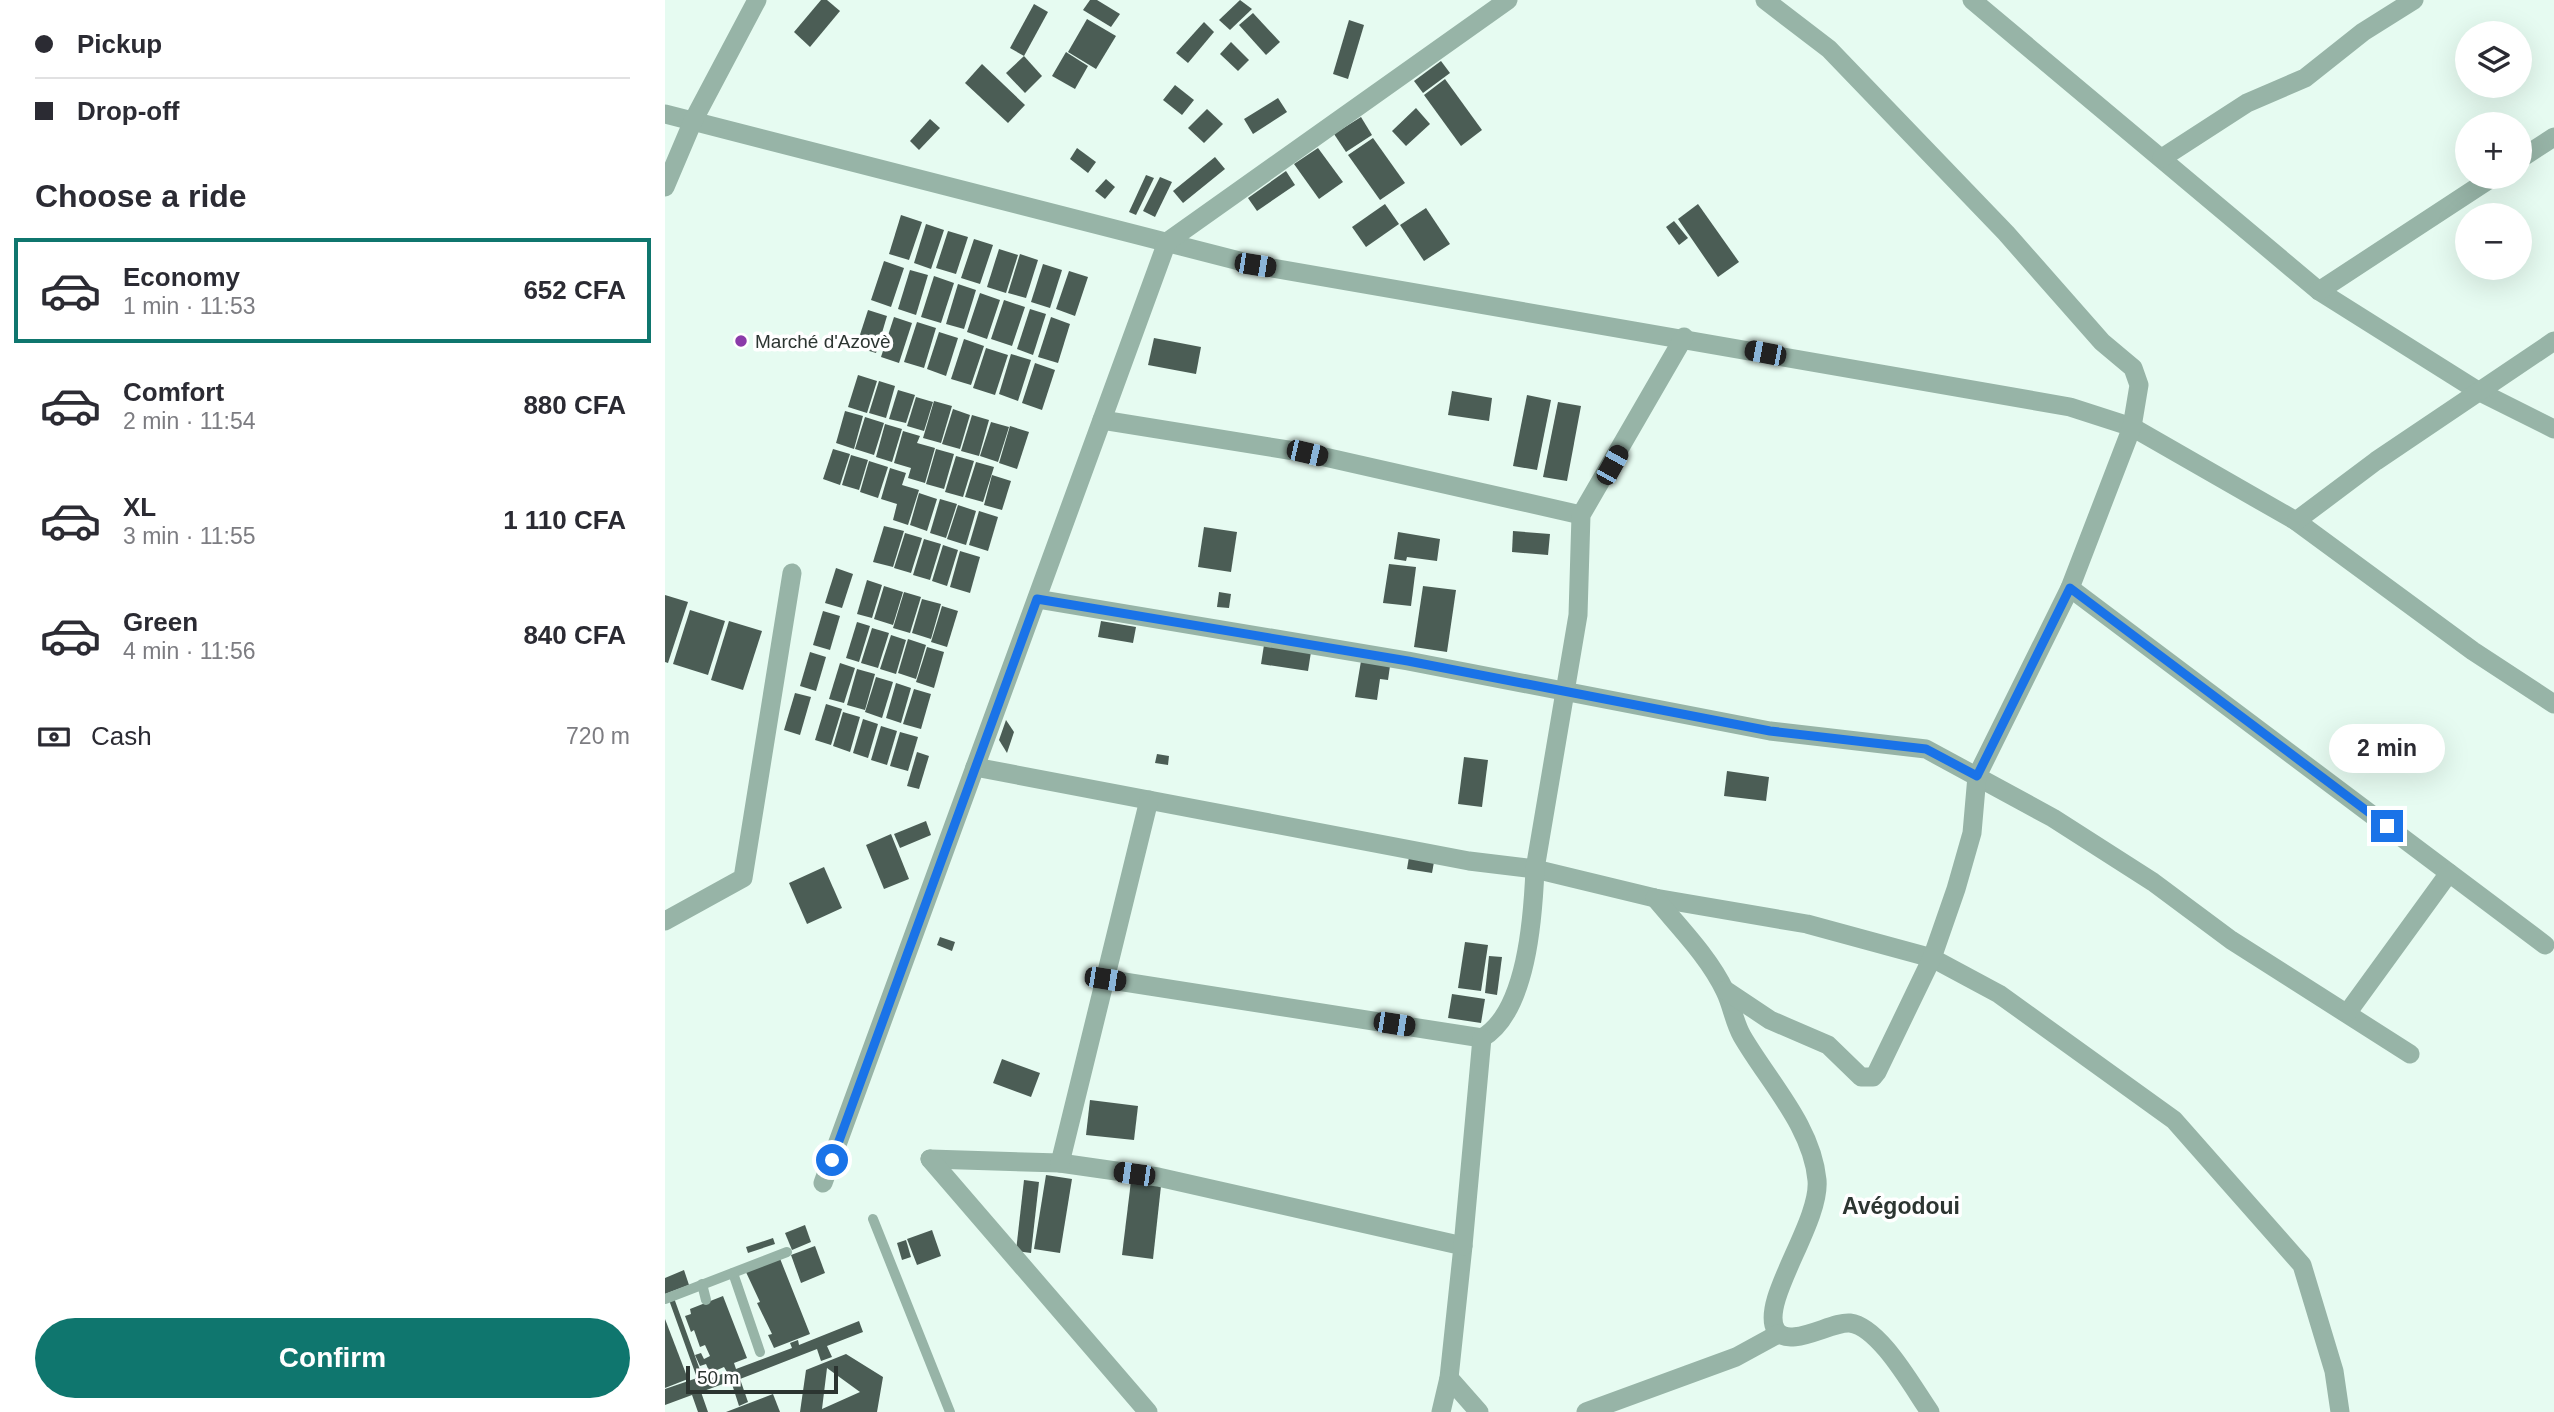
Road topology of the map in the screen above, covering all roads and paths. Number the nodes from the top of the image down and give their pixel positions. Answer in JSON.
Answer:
{"nodes":[{"id":1,"x":757,"y":0,"type":"edge"},
{"id":2,"x":1507,"y":0,"type":"edge"},
{"id":3,"x":1765,"y":0,"type":"edge"},
{"id":4,"x":1972,"y":0,"type":"edge"},
{"id":5,"x":2414,"y":0,"type":"edge"},
{"id":6,"x":665,"y":114,"type":"edge"},
{"id":7,"x":693,"y":121,"type":"junction"},
{"id":8,"x":2554,"y":137,"type":"edge"},
{"id":9,"x":2532,"y":151,"type":"edge"},
{"id":10,"x":2161,"y":158,"type":"junction"},
{"id":11,"x":665,"y":187,"type":"edge"},
{"id":12,"x":2475,"y":189,"type":"edge"},
{"id":13,"x":1167,"y":242,"type":"junction"},
{"id":14,"x":2319,"y":291,"type":"junction"},
{"id":15,"x":1684,"y":337,"type":"junction"},
{"id":16,"x":2554,"y":341,"type":"edge"},
{"id":17,"x":2478,"y":391,"type":"junction"},
{"id":18,"x":1102,"y":420,"type":"junction"},
{"id":19,"x":2132,"y":427,"type":"junction"},
{"id":20,"x":2554,"y":429,"type":"edge"},
{"id":21,"x":1581,"y":515,"type":"junction"},
{"id":22,"x":2296,"y":521,"type":"junction"},
{"id":23,"x":792,"y":573,"type":"dead end"},
{"id":24,"x":2070,"y":588,"type":"junction"},
{"id":25,"x":1037,"y":599,"type":"junction"},
{"id":26,"x":1565,"y":692,"type":"junction"},
{"id":27,"x":2554,"y":704,"type":"edge"},
{"id":28,"x":975,"y":767,"type":"junction"},
{"id":29,"x":1977,"y":776,"type":"junction"},
{"id":30,"x":1149,"y":800,"type":"junction"},
{"id":31,"x":1535,"y":869,"type":"junction"},
{"id":32,"x":2449,"y":873,"type":"junction"},
{"id":33,"x":1655,"y":898,"type":"junction"},
{"id":34,"x":665,"y":921,"type":"edge"},
{"id":35,"x":2545,"y":945,"type":"dead end"},
{"id":36,"x":1932,"y":958,"type":"junction"},
{"id":37,"x":1105,"y":979,"type":"junction"},
{"id":38,"x":1725,"y":990,"type":"junction"},
{"id":39,"x":2348,"y":1012,"type":"junction"},
{"id":40,"x":1482,"y":1038,"type":"junction"},
{"id":41,"x":2410,"y":1054,"type":"dead end"},
{"id":42,"x":1060,"y":1163,"type":"junction"},
{"id":43,"x":823,"y":1183,"type":"dead end"},
{"id":44,"x":873,"y":1219,"type":"dead end"},
{"id":45,"x":1463,"y":1246,"type":"junction"},
{"id":46,"x":787,"y":1252,"type":"dead end"},
{"id":47,"x":733,"y":1273,"type":"junction"},
{"id":48,"x":702,"y":1284,"type":"junction"},
{"id":49,"x":665,"y":1298,"type":"edge"},
{"id":50,"x":706,"y":1300,"type":"dead end"},
{"id":51,"x":1779,"y":1334,"type":"junction"},
{"id":52,"x":760,"y":1352,"type":"dead end"},
{"id":53,"x":1449,"y":1378,"type":"junction"},
{"id":54,"x":950,"y":1412,"type":"edge"},
{"id":55,"x":1148,"y":1412,"type":"edge"},
{"id":56,"x":1441,"y":1412,"type":"edge"},
{"id":57,"x":1479,"y":1412,"type":"edge"},
{"id":58,"x":1586,"y":1412,"type":"edge"},
{"id":59,"x":1930,"y":1412,"type":"edge"},
{"id":60,"x":2340,"y":1412,"type":"edge"}],
"edges":[{"from":1,"to":7,"type":"street"},
{"from":2,"to":13,"type":"street"},
{"from":3,"to":19,"type":"street"},
{"from":4,"to":10,"type":"street"},
{"from":5,"to":10,"type":"street"},
{"from":6,"to":7,"type":"street"},
{"from":7,"to":11,"type":"street"},
{"from":7,"to":13,"type":"street"},
{"from":8,"to":9,"type":"street"},
{"from":10,"to":14,"type":"street"},
{"from":12,"to":14,"type":"street"},
{"from":13,"to":15,"type":"street"},
{"from":13,"to":18,"type":"street"},
{"from":14,"to":17,"type":"street"},
{"from":15,"to":19,"type":"street"},
{"from":15,"to":21,"type":"street"},
{"from":16,"to":17,"type":"street"},
{"from":17,"to":20,"type":"street"},
{"from":17,"to":22,"type":"street"},
{"from":18,"to":21,"type":"street"},
{"from":18,"to":25,"type":"street"},
{"from":19,"to":22,"type":"street"},
{"from":19,"to":24,"type":"street"},
{"from":21,"to":26,"type":"street"},
{"from":22,"to":27,"type":"street"},
{"from":23,"to":34,"type":"street"},
{"from":24,"to":29,"type":"street"},
{"from":24,"to":32,"type":"street"},
{"from":25,"to":26,"type":"street"},
{"from":25,"to":28,"type":"street"},
{"from":26,"to":29,"type":"street"},
{"from":26,"to":31,"type":"street"},
{"from":28,"to":30,"type":"street"},
{"from":28,"to":43,"type":"street"},
{"from":29,"to":36,"type":"street"},
{"from":29,"to":39,"type":"street"},
{"from":30,"to":31,"type":"street"},
{"from":30,"to":37,"type":"street"},
{"from":31,"to":33,"type":"street"},
{"from":31,"to":40,"type":"street"},
{"from":32,"to":35,"type":"street"},
{"from":32,"to":39,"type":"street"},
{"from":33,"to":36,"type":"street"},
{"from":33,"to":38,"type":"street"},
{"from":36,"to":38,"type":"street"},
{"from":36,"to":60,"type":"street"},
{"from":37,"to":40,"type":"street"},
{"from":37,"to":42,"type":"street"},
{"from":38,"to":51,"type":"street"},
{"from":39,"to":41,"type":"street"},
{"from":40,"to":45,"type":"street"},
{"from":42,"to":45,"type":"street"},
{"from":42,"to":55,"type":"street"},
{"from":44,"to":54,"type":"lane"},
{"from":45,"to":53,"type":"street"},
{"from":46,"to":47,"type":"lane"},
{"from":47,"to":48,"type":"lane"},
{"from":47,"to":52,"type":"lane"},
{"from":48,"to":49,"type":"lane"},
{"from":48,"to":50,"type":"lane"},
{"from":51,"to":58,"type":"street"},
{"from":51,"to":59,"type":"street"},
{"from":53,"to":56,"type":"street"},
{"from":53,"to":57,"type":"street"}]}
